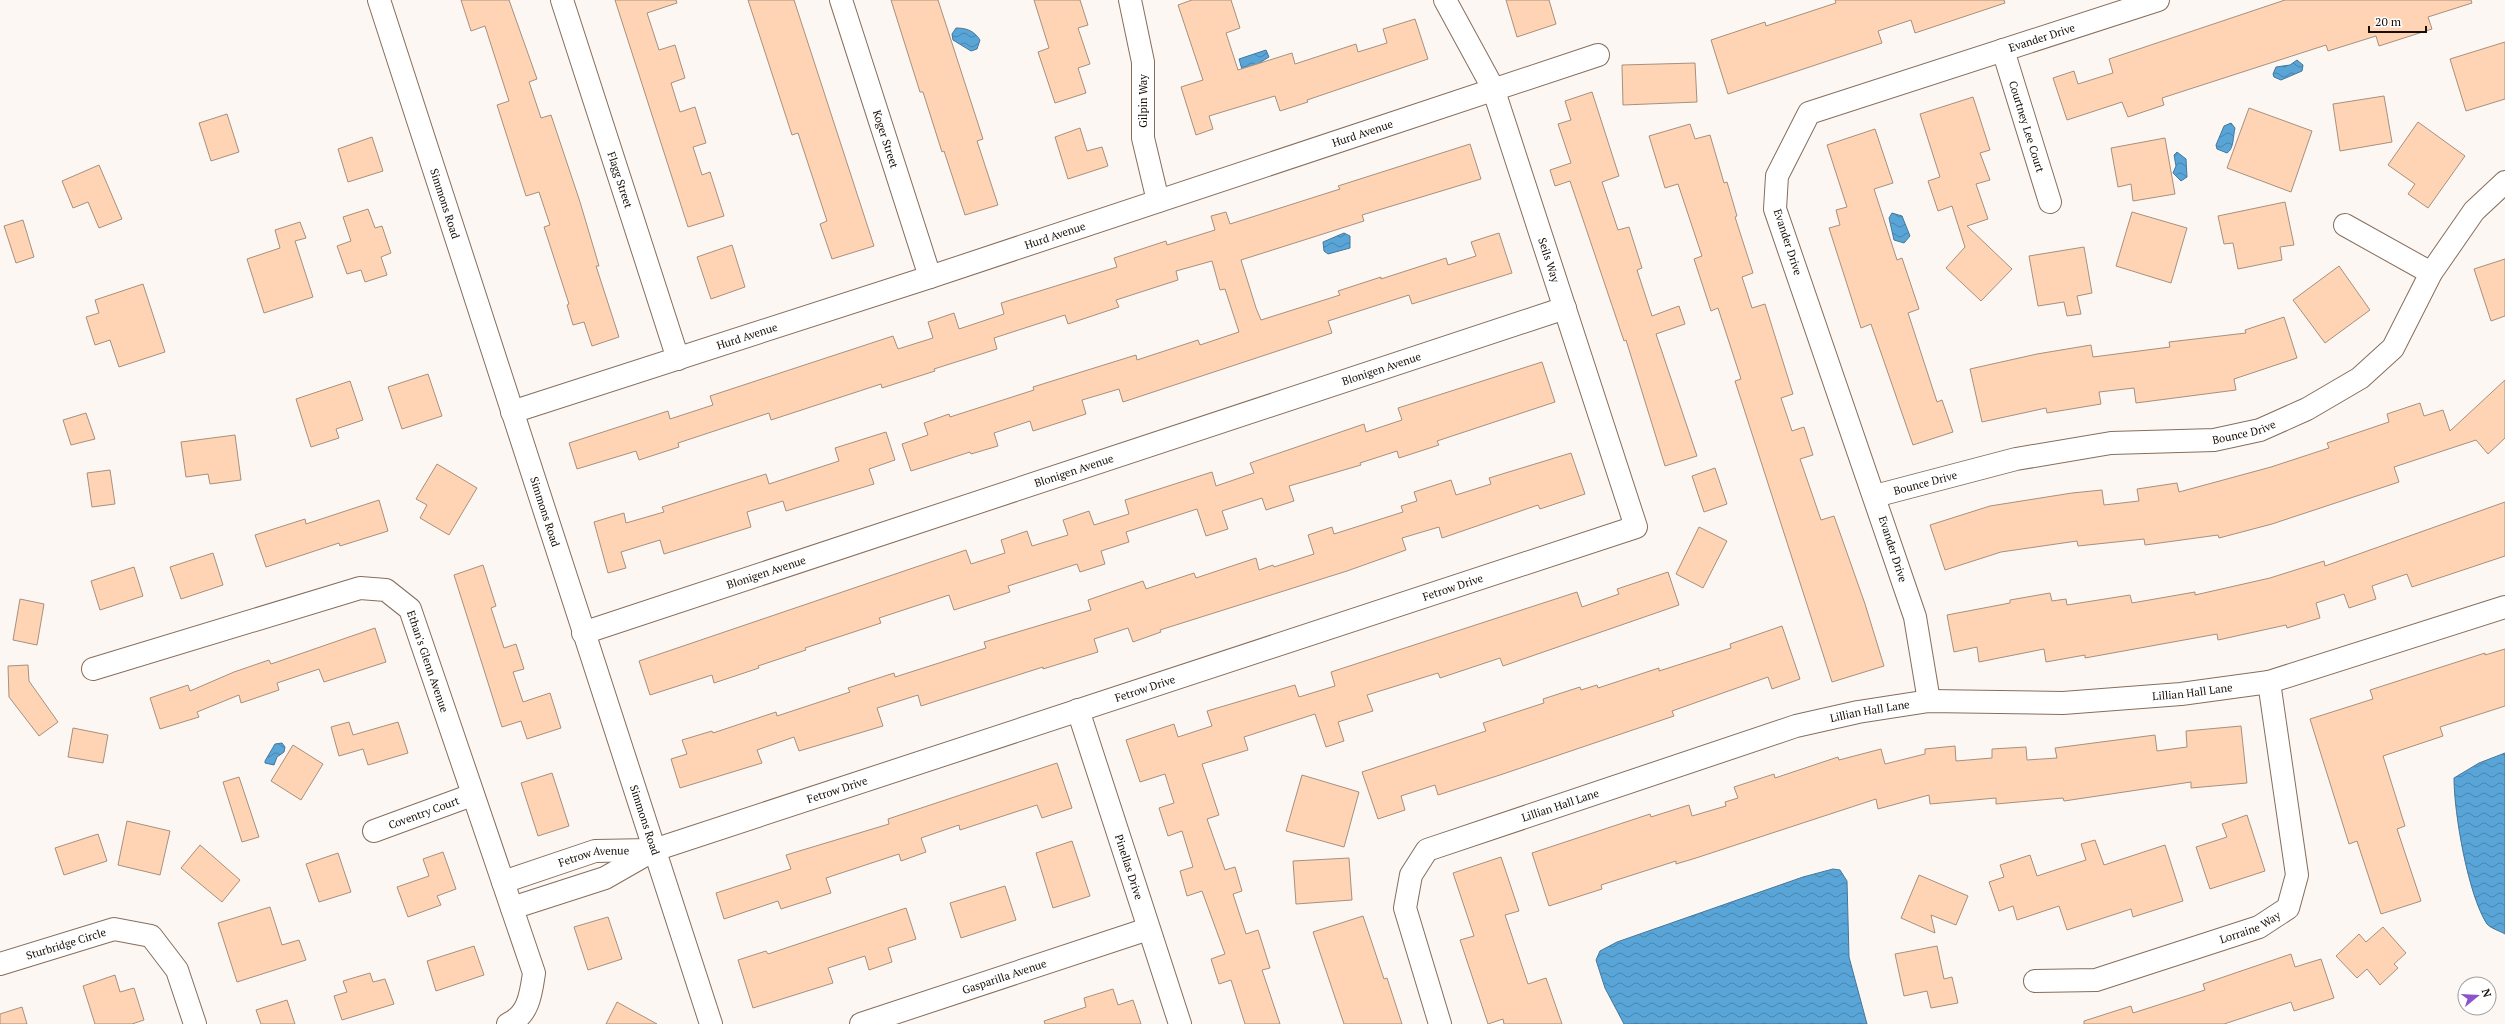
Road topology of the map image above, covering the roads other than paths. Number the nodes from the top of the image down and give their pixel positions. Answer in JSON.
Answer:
{"nodes":[{"id":1,"x":379,"y":0,"type":"edge"},
{"id":2,"x":562,"y":0,"type":"edge"},
{"id":3,"x":841,"y":0,"type":"edge"},
{"id":4,"x":1130,"y":0,"type":"edge"},
{"id":5,"x":1445,"y":0,"type":"edge"},
{"id":6,"x":2158,"y":0,"type":"edge"},
{"id":7,"x":2003,"y":50,"type":"junction"},
{"id":8,"x":1598,"y":55,"type":"dead end"},
{"id":9,"x":1493,"y":88,"type":"junction"},
{"id":10,"x":2505,"y":182,"type":"edge"},
{"id":11,"x":1158,"y":201,"type":"junction"},
{"id":12,"x":2050,"y":202,"type":"dead end"},
{"id":13,"x":2345,"y":225,"type":"dead end"},
{"id":14,"x":2431,"y":273,"type":"junction"},
{"id":15,"x":930,"y":277,"type":"junction"},
{"id":16,"x":1565,"y":308,"type":"junction"},
{"id":17,"x":678,"y":359,"type":"junction"},
{"id":18,"x":512,"y":412,"type":"junction"},
{"id":19,"x":1875,"y":496,"type":"junction"},
{"id":20,"x":1636,"y":527,"type":"joint"},
{"id":21,"x":2505,"y":607,"type":"edge"},
{"id":22,"x":583,"y":633,"type":"junction"},
{"id":23,"x":93,"y":669,"type":"dead end"},
{"id":24,"x":2269,"y":682,"type":"junction"},
{"id":25,"x":1929,"y":701,"type":"junction"},
{"id":26,"x":1078,"y":710,"type":"junction"},
{"id":27,"x":472,"y":795,"type":"junction"},
{"id":28,"x":374,"y":830,"type":"dead end"},
{"id":29,"x":654,"y":850,"type":"junction"},
{"id":30,"x":503,"y":882,"type":"junction"},
{"id":31,"x":512,"y":908,"type":"junction"},
{"id":32,"x":1148,"y":929,"type":"junction"},
{"id":33,"x":0,"y":964,"type":"edge"},
{"id":34,"x":2035,"y":981,"type":"dead end"},
{"id":35,"x":195,"y":1024,"type":"edge"},
{"id":36,"x":508,"y":1024,"type":"edge"},
{"id":37,"x":711,"y":1024,"type":"edge"},
{"id":38,"x":861,"y":1024,"type":"edge"},
{"id":39,"x":1180,"y":1024,"type":"edge"},
{"id":40,"x":1440,"y":1024,"type":"edge"}],
"edges":[{"from":1,"to":18,"type":"street","name":"Simmons Road"},
{"from":2,"to":17,"type":"street","name":"Flagg Street"},
{"from":3,"to":15,"type":"street","name":"Koger Street"},
{"from":4,"to":11,"type":"street","name":"Gilpin Way"},
{"from":5,"to":9,"type":"street","name":"Seils Way"},
{"from":6,"to":7,"type":"street","name":"Evander Drive"},
{"from":7,"to":12,"type":"street","name":"Courtney Lee Court"},
{"from":7,"to":19,"type":"street","name":"Evander Drive"},
{"from":8,"to":9,"type":"street","name":"Hurd Avenue"},
{"from":9,"to":11,"type":"street","name":"Hurd Avenue"},
{"from":9,"to":16,"type":"street","name":"Seils Way"},
{"from":10,"to":14,"type":"street","name":"Bounce Drive"},
{"from":11,"to":15,"type":"street","name":"Hurd Avenue"},
{"from":13,"to":14,"type":"street"},
{"from":14,"to":19,"type":"street","name":"Bounce Drive"},
{"from":15,"to":17,"type":"street","name":"Hurd Avenue"},
{"from":16,"to":20,"type":"street","name":"Seils Way"},
{"from":16,"to":22,"type":"street","name":"Blonigen Avenue"},
{"from":17,"to":18,"type":"street","name":"Hurd Avenue"},
{"from":18,"to":22,"type":"street","name":"Simmons Road"},
{"from":19,"to":25,"type":"street","name":"Evander Drive"},
{"from":20,"to":26,"type":"street","name":"Fetrow Drive"},
{"from":21,"to":24,"type":"street","name":"Lillian Hall Lane"},
{"from":22,"to":29,"type":"street","name":"Simmons Road"},
{"from":23,"to":27,"type":"street","name":"Ethan's Glenn Avenue"},
{"from":24,"to":25,"type":"street","name":"Lillian Hall Lane"},
{"from":24,"to":34,"type":"street","name":"Lorraine Way"},
{"from":25,"to":40,"type":"street","name":"Lillian Hall Lane"},
{"from":26,"to":29,"type":"street","name":"Fetrow Drive"},
{"from":26,"to":32,"type":"street","name":"Pinellas Drive"},
{"from":27,"to":28,"type":"street","name":"Coventry Court"},
{"from":27,"to":30,"type":"street","name":"Ethan's Glenn Avenue"},
{"from":29,"to":30,"type":"street","name":"Fetrow Avenue"},
{"from":29,"to":31,"type":"street","name":"Fetrow Avenue"},
{"from":29,"to":37,"type":"street","name":"Simmons Road"},
{"from":30,"to":31,"type":"street","name":"Ethan's Glenn Avenue"},
{"from":31,"to":36,"type":"street","name":"Ethan's Glenn Avenue"},
{"from":32,"to":38,"type":"street","name":"Gasparilla Avenue"},
{"from":32,"to":39,"type":"street","name":"Pinellas Drive"},
{"from":33,"to":35,"type":"street","name":"Sturbridge Circle"}]}
